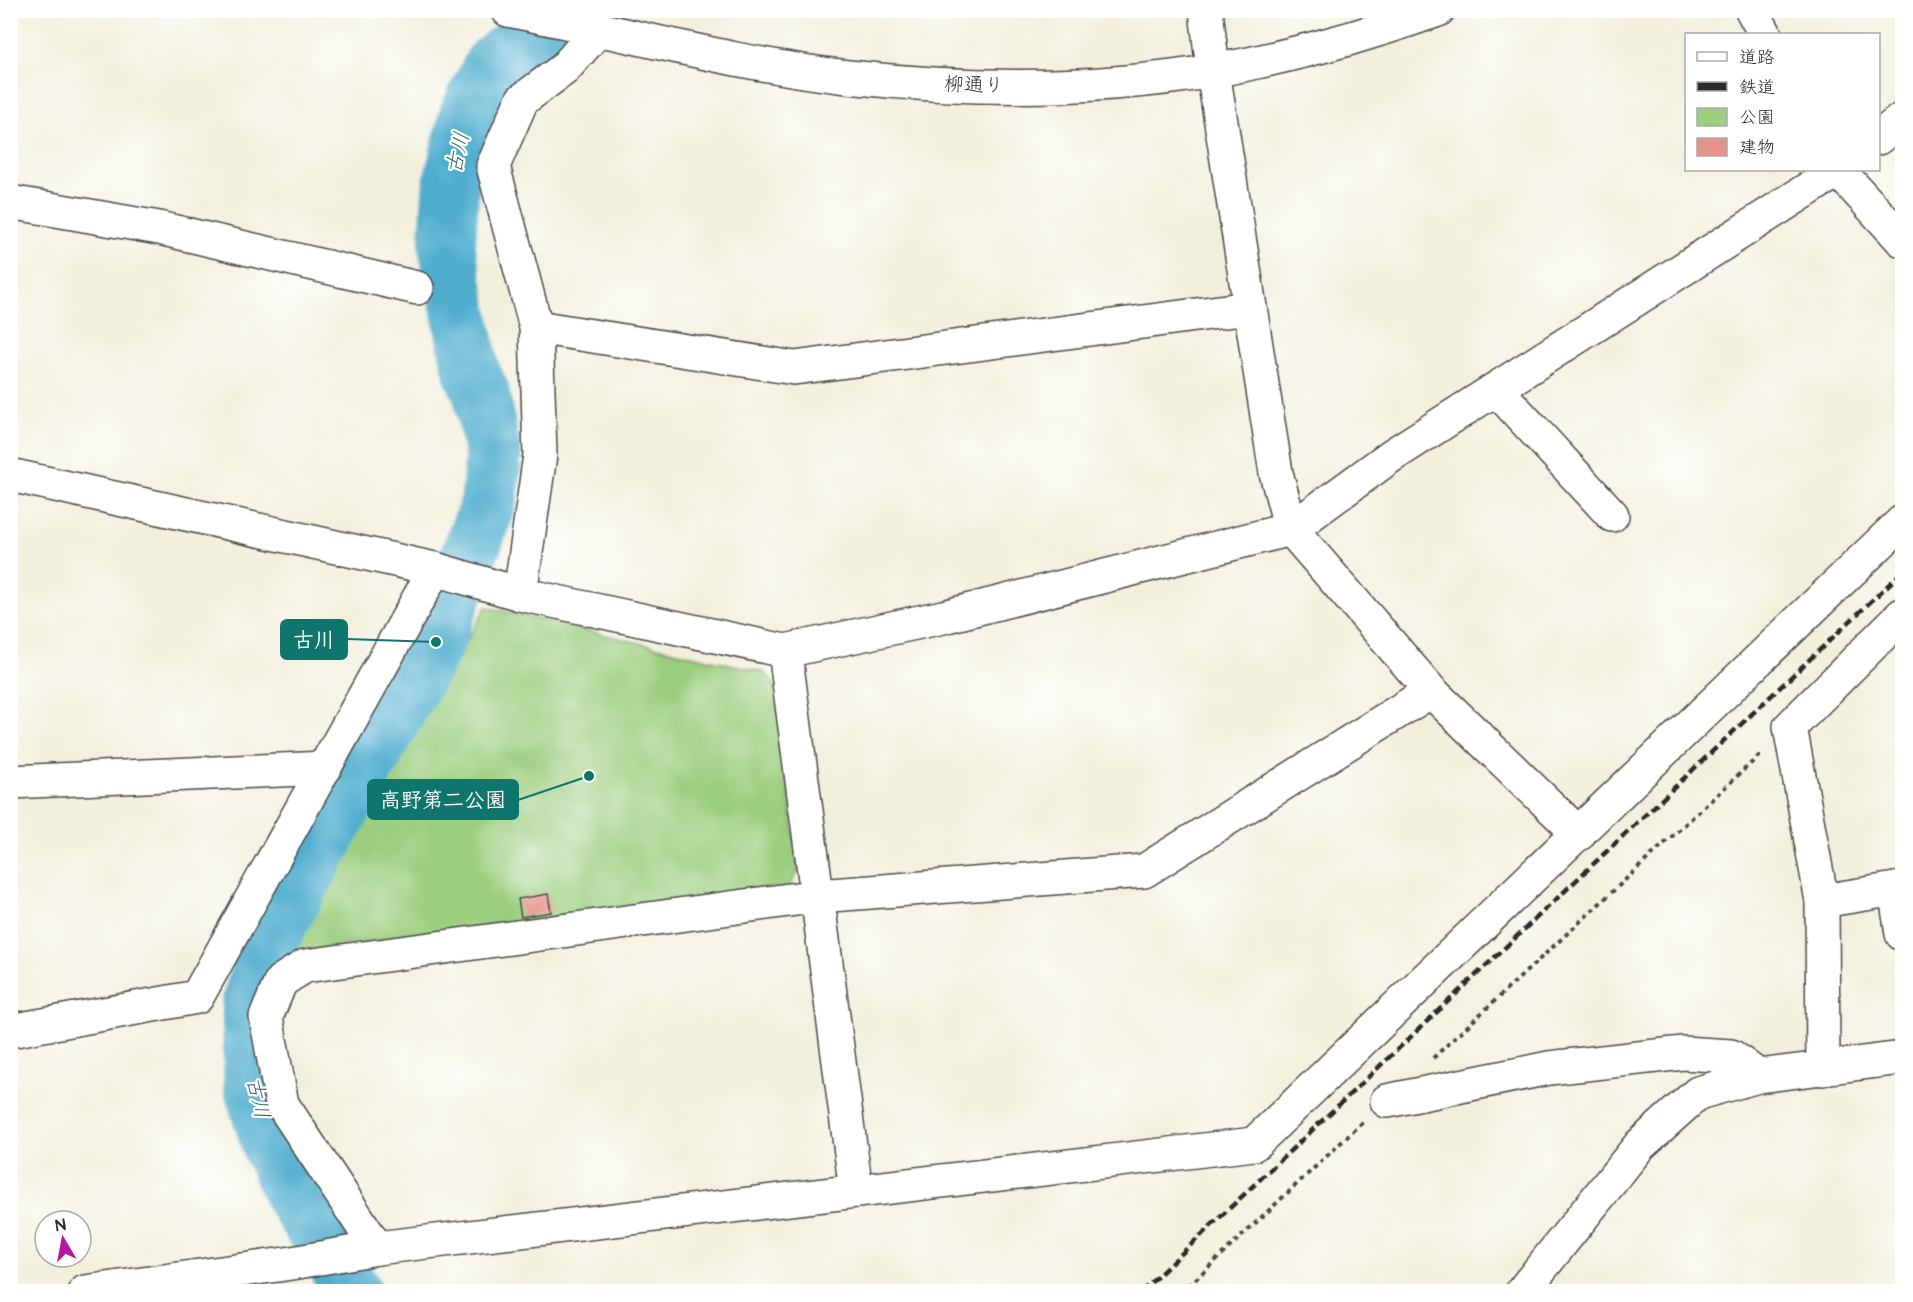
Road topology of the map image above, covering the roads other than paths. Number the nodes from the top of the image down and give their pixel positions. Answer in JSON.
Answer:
{"nodes":[{"id":1,"x":508,"y":10,"type":"edge"},
{"id":2,"x":1206,"y":10,"type":"edge"},
{"id":3,"x":1438,"y":10,"type":"edge"},
{"id":4,"x":1752,"y":10,"type":"edge"},
{"id":5,"x":596,"y":28,"type":"junction"},
{"id":6,"x":1764,"y":33,"type":"edge"},
{"id":7,"x":1213,"y":70,"type":"junction"},
{"id":8,"x":1902,"y":119,"type":"edge"},
{"id":9,"x":1880,"y":136,"type":"edge"},
{"id":10,"x":1836,"y":171,"type":"edge"},
{"id":11,"x":1839,"y":171,"type":"edge"},
{"id":12,"x":10,"y":202,"type":"edge"},
{"id":13,"x":1902,"y":240,"type":"edge"},
{"id":14,"x":417,"y":288,"type":"dead end"},
{"id":15,"x":1249,"y":308,"type":"junction"},
{"id":16,"x":536,"y":327,"type":"junction"},
{"id":17,"x":1496,"y":389,"type":"junction"},
{"id":18,"x":10,"y":476,"type":"edge"},
{"id":19,"x":1612,"y":515,"type":"dead end"},
{"id":20,"x":1902,"y":522,"type":"edge"},
{"id":21,"x":1291,"y":529,"type":"junction"},
{"id":22,"x":435,"y":568,"type":"junction"},
{"id":23,"x":520,"y":594,"type":"junction"},
{"id":24,"x":1902,"y":615,"type":"edge"},
{"id":25,"x":785,"y":651,"type":"junction"},
{"id":26,"x":1431,"y":691,"type":"junction"},
{"id":27,"x":325,"y":768,"type":"junction"},
{"id":28,"x":10,"y":782,"type":"edge"},
{"id":29,"x":1579,"y":834,"type":"junction"},
{"id":30,"x":1899,"y":888,"type":"edge"},
{"id":31,"x":818,"y":896,"type":"junction"},
{"id":32,"x":1822,"y":901,"type":"junction"},
{"id":33,"x":1902,"y":934,"type":"edge"},
{"id":34,"x":10,"y":1031,"type":"edge"},
{"id":35,"x":1902,"y":1058,"type":"edge"},
{"id":36,"x":1823,"y":1069,"type":"junction"},
{"id":37,"x":1758,"y":1076,"type":"junction"},
{"id":38,"x":1387,"y":1101,"type":"road end"},
{"id":39,"x":856,"y":1191,"type":"junction"},
{"id":40,"x":377,"y":1248,"type":"junction"},
{"id":41,"x":85,"y":1292,"type":"edge"},
{"id":42,"x":1522,"y":1292,"type":"edge"}],
"edges":[{"from":1,"to":5,"type":"street","name":"柳通り"},
{"from":2,"to":7,"type":"street"},
{"from":3,"to":7,"type":"street","name":"柳通り"},
{"from":4,"to":6,"type":"street"},
{"from":5,"to":7,"type":"street","name":"柳通り"},
{"from":5,"to":16,"type":"street"},
{"from":7,"to":15,"type":"street"},
{"from":8,"to":9,"type":"street"},
{"from":10,"to":17,"type":"street"},
{"from":11,"to":13,"type":"street"},
{"from":12,"to":14,"type":"street"},
{"from":15,"to":16,"type":"street"},
{"from":15,"to":21,"type":"street"},
{"from":16,"to":23,"type":"street"},
{"from":17,"to":19,"type":"street"},
{"from":17,"to":21,"type":"street"},
{"from":18,"to":22,"type":"street"},
{"from":20,"to":29,"type":"street"},
{"from":21,"to":25,"type":"street"},
{"from":21,"to":26,"type":"street"},
{"from":22,"to":23,"type":"street"},
{"from":22,"to":27,"type":"street"},
{"from":23,"to":25,"type":"street"},
{"from":24,"to":32,"type":"street"},
{"from":25,"to":31,"type":"street"},
{"from":26,"to":29,"type":"street"},
{"from":26,"to":31,"type":"street"},
{"from":27,"to":28,"type":"street"},
{"from":27,"to":34,"type":"street"},
{"from":29,"to":39,"type":"street"},
{"from":30,"to":32,"type":"street"},
{"from":30,"to":33,"type":"street"},
{"from":31,"to":39,"type":"street"},
{"from":31,"to":40,"type":"street"},
{"from":32,"to":36,"type":"street"},
{"from":35,"to":36,"type":"street"},
{"from":36,"to":37,"type":"street"},
{"from":37,"to":38,"type":"street"},
{"from":37,"to":42,"type":"street"},
{"from":39,"to":40,"type":"street"},
{"from":40,"to":41,"type":"street"}]}
